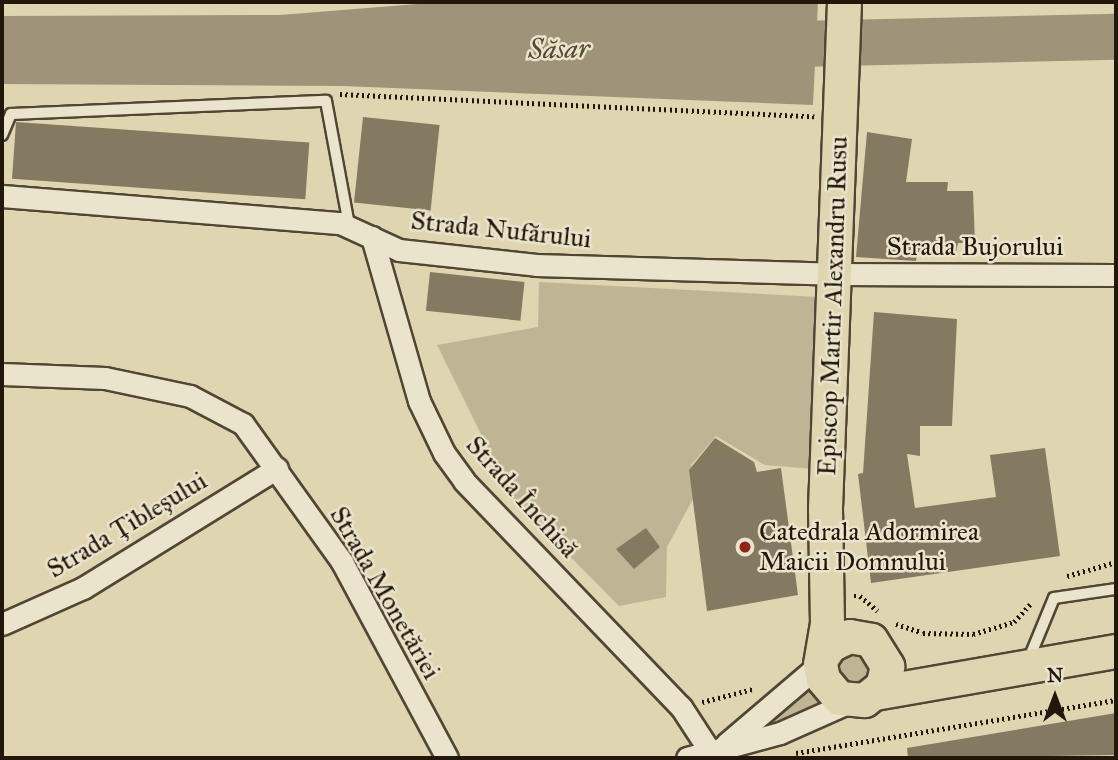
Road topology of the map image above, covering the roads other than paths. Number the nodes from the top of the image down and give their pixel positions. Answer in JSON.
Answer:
{"nodes":[{"id":1,"x":844,"y":2,"type":"edge"},
{"id":2,"x":2,"y":135,"type":"edge"},
{"id":3,"x":2,"y":196,"type":"edge"},
{"id":4,"x":349,"y":225,"type":"junction"},
{"id":5,"x":372,"y":237,"type":"junction"},
{"id":6,"x":833,"y":274,"type":"junction"},
{"id":7,"x":1116,"y":275,"type":"edge"},
{"id":8,"x":2,"y":374,"type":"edge"},
{"id":9,"x":277,"y":468,"type":"junction"},
{"id":10,"x":1116,"y":589,"type":"edge"},
{"id":11,"x":838,"y":603,"type":"junction"},
{"id":12,"x":2,"y":624,"type":"edge"},
{"id":13,"x":880,"y":630,"type":"junction"},
{"id":14,"x":1116,"y":650,"type":"edge"},
{"id":15,"x":822,"y":659,"type":"junction"},
{"id":16,"x":1027,"y":665,"type":"junction"},
{"id":17,"x":946,"y":678,"type":"junction"},
{"id":18,"x":864,"y":697,"type":"junction"},
{"id":19,"x":717,"y":747,"type":"junction"},
{"id":20,"x":447,"y":758,"type":"edge"},
{"id":21,"x":687,"y":758,"type":"edge"}],
"edges":[{"from":1,"to":6,"type":"main road","name":"Episcop Martir Alexandru Rusu"},
{"from":2,"to":4,"type":"lane"},
{"from":3,"to":4,"type":"street","name":"Strada Nufărului"},
{"from":4,"to":5,"type":"street","name":"Strada Nufărului"},
{"from":5,"to":6,"type":"street","name":"Strada Nufărului"},
{"from":5,"to":19,"type":"street","name":"Strada Închisă"},
{"from":6,"to":7,"type":"street","name":"Strada Bujorului"},
{"from":6,"to":11,"type":"main road","name":"Episcop Martir Alexandru Rusu"},
{"from":8,"to":9,"type":"street","name":"Strada Monetăriei"},
{"from":9,"to":12,"type":"street","name":"Strada Țibleșului"},
{"from":9,"to":20,"type":"street","name":"Strada Monetăriei"},
{"from":10,"to":16,"type":"lane"},
{"from":11,"to":13,"type":"main road"},
{"from":11,"to":15,"type":"main road","name":"Episcop Martir Alexandru Rusu"},
{"from":13,"to":15,"type":"main road"},
{"from":13,"to":17,"type":"main road"},
{"from":13,"to":18,"type":"main road"},
{"from":14,"to":16,"type":"main road"},
{"from":15,"to":18,"type":"main road"},
{"from":15,"to":19,"type":"street"},
{"from":16,"to":17,"type":"main road"},
{"from":17,"to":18,"type":"main road"},
{"from":18,"to":19,"type":"street"},
{"from":19,"to":21,"type":"street"}]}
